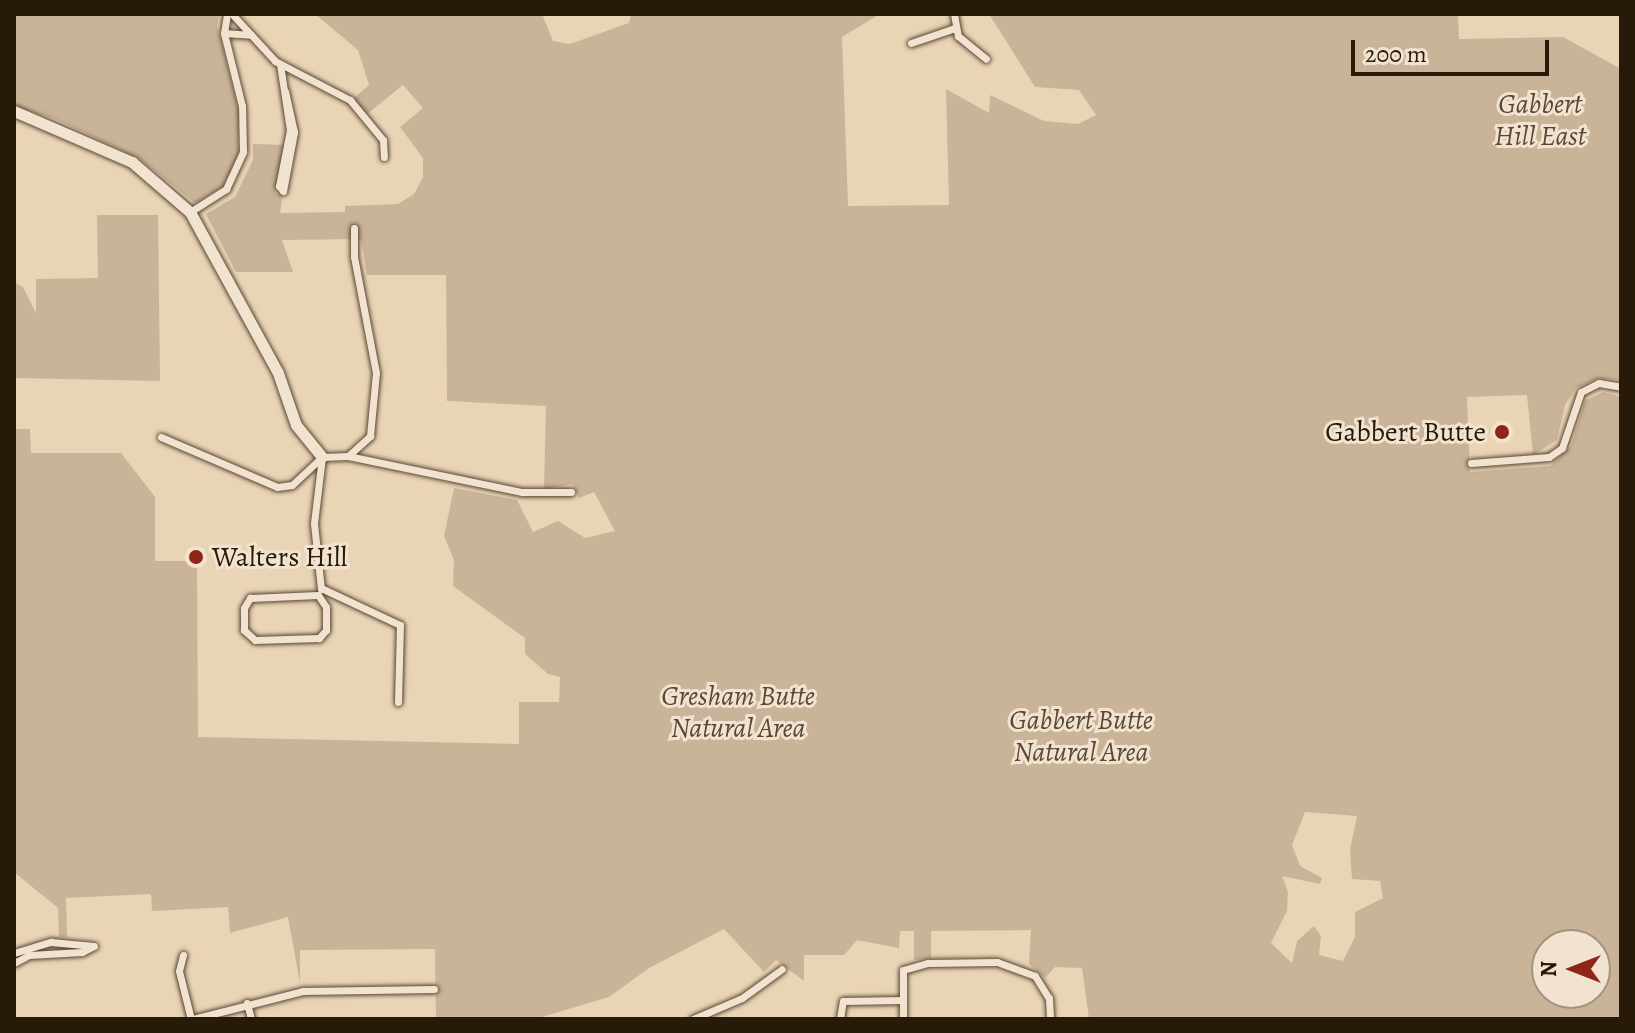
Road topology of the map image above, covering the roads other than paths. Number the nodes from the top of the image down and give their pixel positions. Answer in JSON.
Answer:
{"nodes":[{"id":1,"x":230,"y":14,"type":"edge"},
{"id":2,"x":954,"y":14,"type":"edge"},
{"id":3,"x":955,"y":28,"type":"junction"},
{"id":4,"x":224,"y":33,"type":"junction"},
{"id":5,"x":251,"y":35,"type":"junction"},
{"id":6,"x":911,"y":43,"type":"dead end"},
{"id":7,"x":986,"y":59,"type":"dead end"},
{"id":8,"x":280,"y":64,"type":"junction"},
{"id":9,"x":285,"y":91,"type":"junction"},
{"id":10,"x":14,"y":111,"type":"edge"},
{"id":11,"x":384,"y":157,"type":"dead end"},
{"id":12,"x":190,"y":212,"type":"junction"},
{"id":13,"x":354,"y":228,"type":"dead end"},
{"id":14,"x":1621,"y":387,"type":"edge"},
{"id":15,"x":161,"y":437,"type":"dead end"},
{"id":16,"x":348,"y":456,"type":"junction"},
{"id":17,"x":322,"y":457,"type":"junction"},
{"id":18,"x":1471,"y":463,"type":"dead end"},
{"id":19,"x":571,"y":492,"type":"dead end"},
{"id":20,"x":320,"y":591,"type":"junction"},
{"id":21,"x":398,"y":702,"type":"dead end"},
{"id":22,"x":14,"y":953,"type":"edge"},
{"id":23,"x":183,"y":955,"type":"dead end"},
{"id":24,"x":14,"y":963,"type":"edge"},
{"id":25,"x":782,"y":969,"type":"dead end"},
{"id":26,"x":434,"y":989,"type":"dead end"},
{"id":27,"x":903,"y":1000,"type":"junction"},
{"id":28,"x":247,"y":1003,"type":"junction"},
{"id":29,"x":192,"y":1019,"type":"edge"},
{"id":30,"x":251,"y":1019,"type":"edge"},
{"id":31,"x":693,"y":1019,"type":"edge"},
{"id":32,"x":840,"y":1019,"type":"edge"},
{"id":33,"x":903,"y":1019,"type":"edge"},
{"id":34,"x":1050,"y":1019,"type":"edge"}],
"edges":[{"from":1,"to":4,"type":"street"},
{"from":1,"to":5,"type":"street"},
{"from":2,"to":3,"type":"street"},
{"from":3,"to":6,"type":"street"},
{"from":3,"to":7,"type":"street"},
{"from":4,"to":5,"type":"street"},
{"from":4,"to":12,"type":"street"},
{"from":5,"to":8,"type":"street"},
{"from":8,"to":9,"type":"street"},
{"from":8,"to":11,"type":"street"},
{"from":9,"to":9,"type":"street"},
{"from":10,"to":12,"type":"street"},
{"from":12,"to":17,"type":"street"},
{"from":13,"to":16,"type":"street"},
{"from":14,"to":18,"type":"street"},
{"from":15,"to":17,"type":"street"},
{"from":16,"to":17,"type":"street"},
{"from":16,"to":19,"type":"street"},
{"from":17,"to":20,"type":"street"},
{"from":20,"to":20,"type":"street"},
{"from":20,"to":21,"type":"street"},
{"from":22,"to":24,"type":"street"},
{"from":23,"to":29,"type":"street"},
{"from":25,"to":31,"type":"street"},
{"from":26,"to":28,"type":"street"},
{"from":27,"to":32,"type":"street"},
{"from":27,"to":33,"type":"street"},
{"from":27,"to":34,"type":"street"},
{"from":28,"to":29,"type":"street"},
{"from":28,"to":30,"type":"street"}]}
